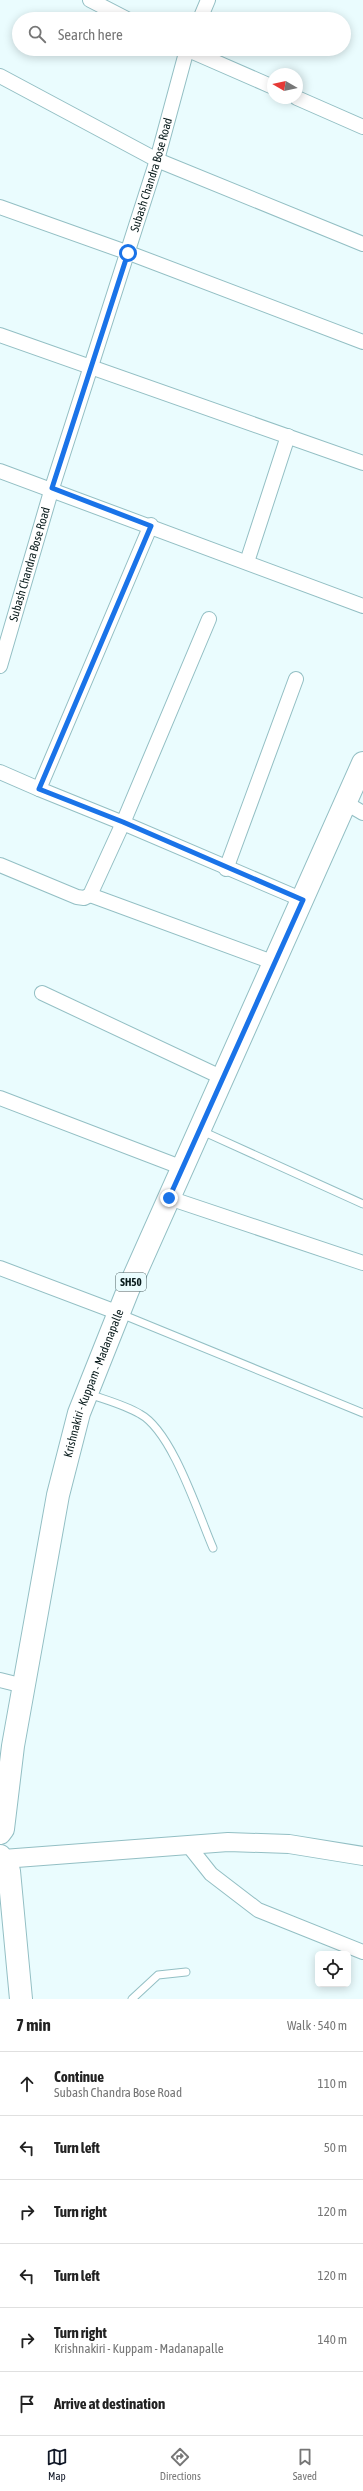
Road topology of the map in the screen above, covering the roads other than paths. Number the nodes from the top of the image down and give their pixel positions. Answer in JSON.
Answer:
{"nodes":[{"id":1,"x":90,"y":0,"type":"edge"},
{"id":2,"x":208,"y":0,"type":"edge"},
{"id":3,"x":113,"y":12,"type":"edge"},
{"id":4,"x":203,"y":12,"type":"edge"},
{"id":5,"x":185,"y":56,"type":"edge"},
{"id":6,"x":203,"y":56,"type":"edge"},
{"id":7,"x":0,"y":76,"type":"edge"},
{"id":8,"x":267,"y":84,"type":"edge"},
{"id":9,"x":303,"y":101,"type":"edge"},
{"id":10,"x":363,"y":127,"type":"edge"},
{"id":11,"x":157,"y":160,"type":"junction"},
{"id":12,"x":0,"y":207,"type":"edge"},
{"id":13,"x":363,"y":244,"type":"edge"},
{"id":14,"x":128,"y":253,"type":"junction"},
{"id":15,"x":0,"y":334,"type":"edge"},
{"id":16,"x":363,"y":342,"type":"edge"},
{"id":17,"x":92,"y":367,"type":"junction"},
{"id":18,"x":288,"y":436,"type":"junction"},
{"id":19,"x":363,"y":463,"type":"edge"},
{"id":20,"x":0,"y":471,"type":"edge"},
{"id":21,"x":52,"y":488,"type":"junction"},
{"id":22,"x":151,"y":526,"type":"junction"},
{"id":23,"x":248,"y":562,"type":"junction"},
{"id":24,"x":363,"y":606,"type":"edge"},
{"id":25,"x":209,"y":619,"type":"dead end"},
{"id":26,"x":0,"y":666,"type":"edge"},
{"id":27,"x":296,"y":679,"type":"dead end"},
{"id":28,"x":363,"y":763,"type":"edge"},
{"id":29,"x":0,"y":772,"type":"edge"},
{"id":30,"x":39,"y":789,"type":"junction"},
{"id":31,"x":355,"y":808,"type":"edge"},
{"id":32,"x":123,"y":822,"type":"junction"},
{"id":33,"x":0,"y":865,"type":"edge"},
{"id":34,"x":226,"y":869,"type":"junction"},
{"id":35,"x":90,"y":895,"type":"junction"},
{"id":36,"x":303,"y":900,"type":"junction"},
{"id":37,"x":275,"y":963,"type":"junction"},
{"id":38,"x":42,"y":993,"type":"dead end"},
{"id":39,"x":223,"y":1078,"type":"junction"},
{"id":40,"x":0,"y":1098,"type":"edge"},
{"id":41,"x":200,"y":1130,"type":"junction"},
{"id":42,"x":182,"y":1168,"type":"junction"},
{"id":43,"x":169,"y":1198,"type":"junction"},
{"id":44,"x":363,"y":1204,"type":"edge"},
{"id":45,"x":363,"y":1263,"type":"edge"},
{"id":46,"x":0,"y":1268,"type":"edge"},
{"id":47,"x":119,"y":1313,"type":"junction"},
{"id":48,"x":87,"y":1393,"type":"junction"},
{"id":49,"x":363,"y":1413,"type":"edge"},
{"id":50,"x":213,"y":1548,"type":"dead end"},
{"id":51,"x":0,"y":1680,"type":"edge"},
{"id":52,"x":24,"y":1686,"type":"junction"},
{"id":53,"x":0,"y":1833,"type":"edge"},
{"id":54,"x":188,"y":1845,"type":"junction"},
{"id":55,"x":363,"y":1856,"type":"edge"},
{"id":56,"x":2,"y":1858,"type":"edge"},
{"id":57,"x":363,"y":1952,"type":"edge"},
{"id":58,"x":186,"y":1972,"type":"dead end"},
{"id":59,"x":21,"y":1999,"type":"edge"},
{"id":60,"x":132,"y":1999,"type":"edge"}],
"edges":[{"from":1,"to":3,"type":"street"},
{"from":2,"to":4,"type":"street"},
{"from":5,"to":11,"type":"street","name":"Subash Chandra Bose Road"},
{"from":6,"to":8,"type":"street"},
{"from":7,"to":11,"type":"street"},
{"from":9,"to":10,"type":"street"},
{"from":11,"to":13,"type":"street"},
{"from":11,"to":14,"type":"street","name":"Subash Chandra Bose Road"},
{"from":12,"to":14,"type":"street"},
{"from":14,"to":16,"type":"street"},
{"from":14,"to":17,"type":"street","name":"Subash Chandra Bose Road"},
{"from":15,"to":17,"type":"street"},
{"from":17,"to":18,"type":"street"},
{"from":17,"to":21,"type":"street","name":"Subash Chandra Bose Road"},
{"from":18,"to":19,"type":"street"},
{"from":18,"to":23,"type":"street"},
{"from":20,"to":21,"type":"street"},
{"from":21,"to":22,"type":"street"},
{"from":21,"to":26,"type":"street","name":"Subash Chandra Bose Road"},
{"from":22,"to":23,"type":"street"},
{"from":22,"to":30,"type":"street"},
{"from":23,"to":24,"type":"street"},
{"from":25,"to":32,"type":"street"},
{"from":27,"to":34,"type":"street"},
{"from":28,"to":31,"type":"main road","name":"Krishnakiri - Kuppam - Madanapalle","number":"SH50"},
{"from":29,"to":30,"type":"street"},
{"from":30,"to":32,"type":"street"},
{"from":31,"to":36,"type":"main road","name":"Krishnakiri - Kuppam - Madanapalle","number":"SH50"},
{"from":32,"to":34,"type":"street"},
{"from":32,"to":35,"type":"street"},
{"from":33,"to":35,"type":"street"},
{"from":34,"to":36,"type":"street"},
{"from":35,"to":37,"type":"street"},
{"from":36,"to":37,"type":"main road","name":"Krishnakiri - Kuppam - Madanapalle","number":"SH50"},
{"from":37,"to":39,"type":"main road","name":"Krishnakiri - Kuppam - Madanapalle","number":"SH50"},
{"from":38,"to":39,"type":"street"},
{"from":39,"to":41,"type":"main road","name":"Krishnakiri - Kuppam - Madanapalle","number":"SH50"},
{"from":40,"to":42,"type":"street"},
{"from":41,"to":42,"type":"main road","name":"Krishnakiri - Kuppam - Madanapalle","number":"SH50"},
{"from":41,"to":44,"type":"lane"},
{"from":42,"to":43,"type":"main road","name":"Krishnakiri - Kuppam - Madanapalle","number":"SH50"},
{"from":43,"to":45,"type":"street"},
{"from":43,"to":47,"type":"main road","name":"Krishnakiri - Kuppam - Madanapalle","number":"SH50"},
{"from":46,"to":47,"type":"street"},
{"from":47,"to":48,"type":"main road","name":"Krishnakiri - Kuppam - Madanapalle","number":"SH50"},
{"from":47,"to":49,"type":"lane"},
{"from":48,"to":50,"type":"lane"},
{"from":48,"to":52,"type":"main road","name":"Krishnakiri - Kuppam - Madanapalle","number":"SH50"},
{"from":51,"to":52,"type":"street"},
{"from":52,"to":53,"type":"main road","name":"Krishnakiri - Kuppam - Madanapalle","number":"SH50"},
{"from":54,"to":55,"type":"street"},
{"from":54,"to":56,"type":"street"},
{"from":54,"to":57,"type":"street"},
{"from":56,"to":59,"type":"main road"},
{"from":58,"to":60,"type":"lane"}]}
